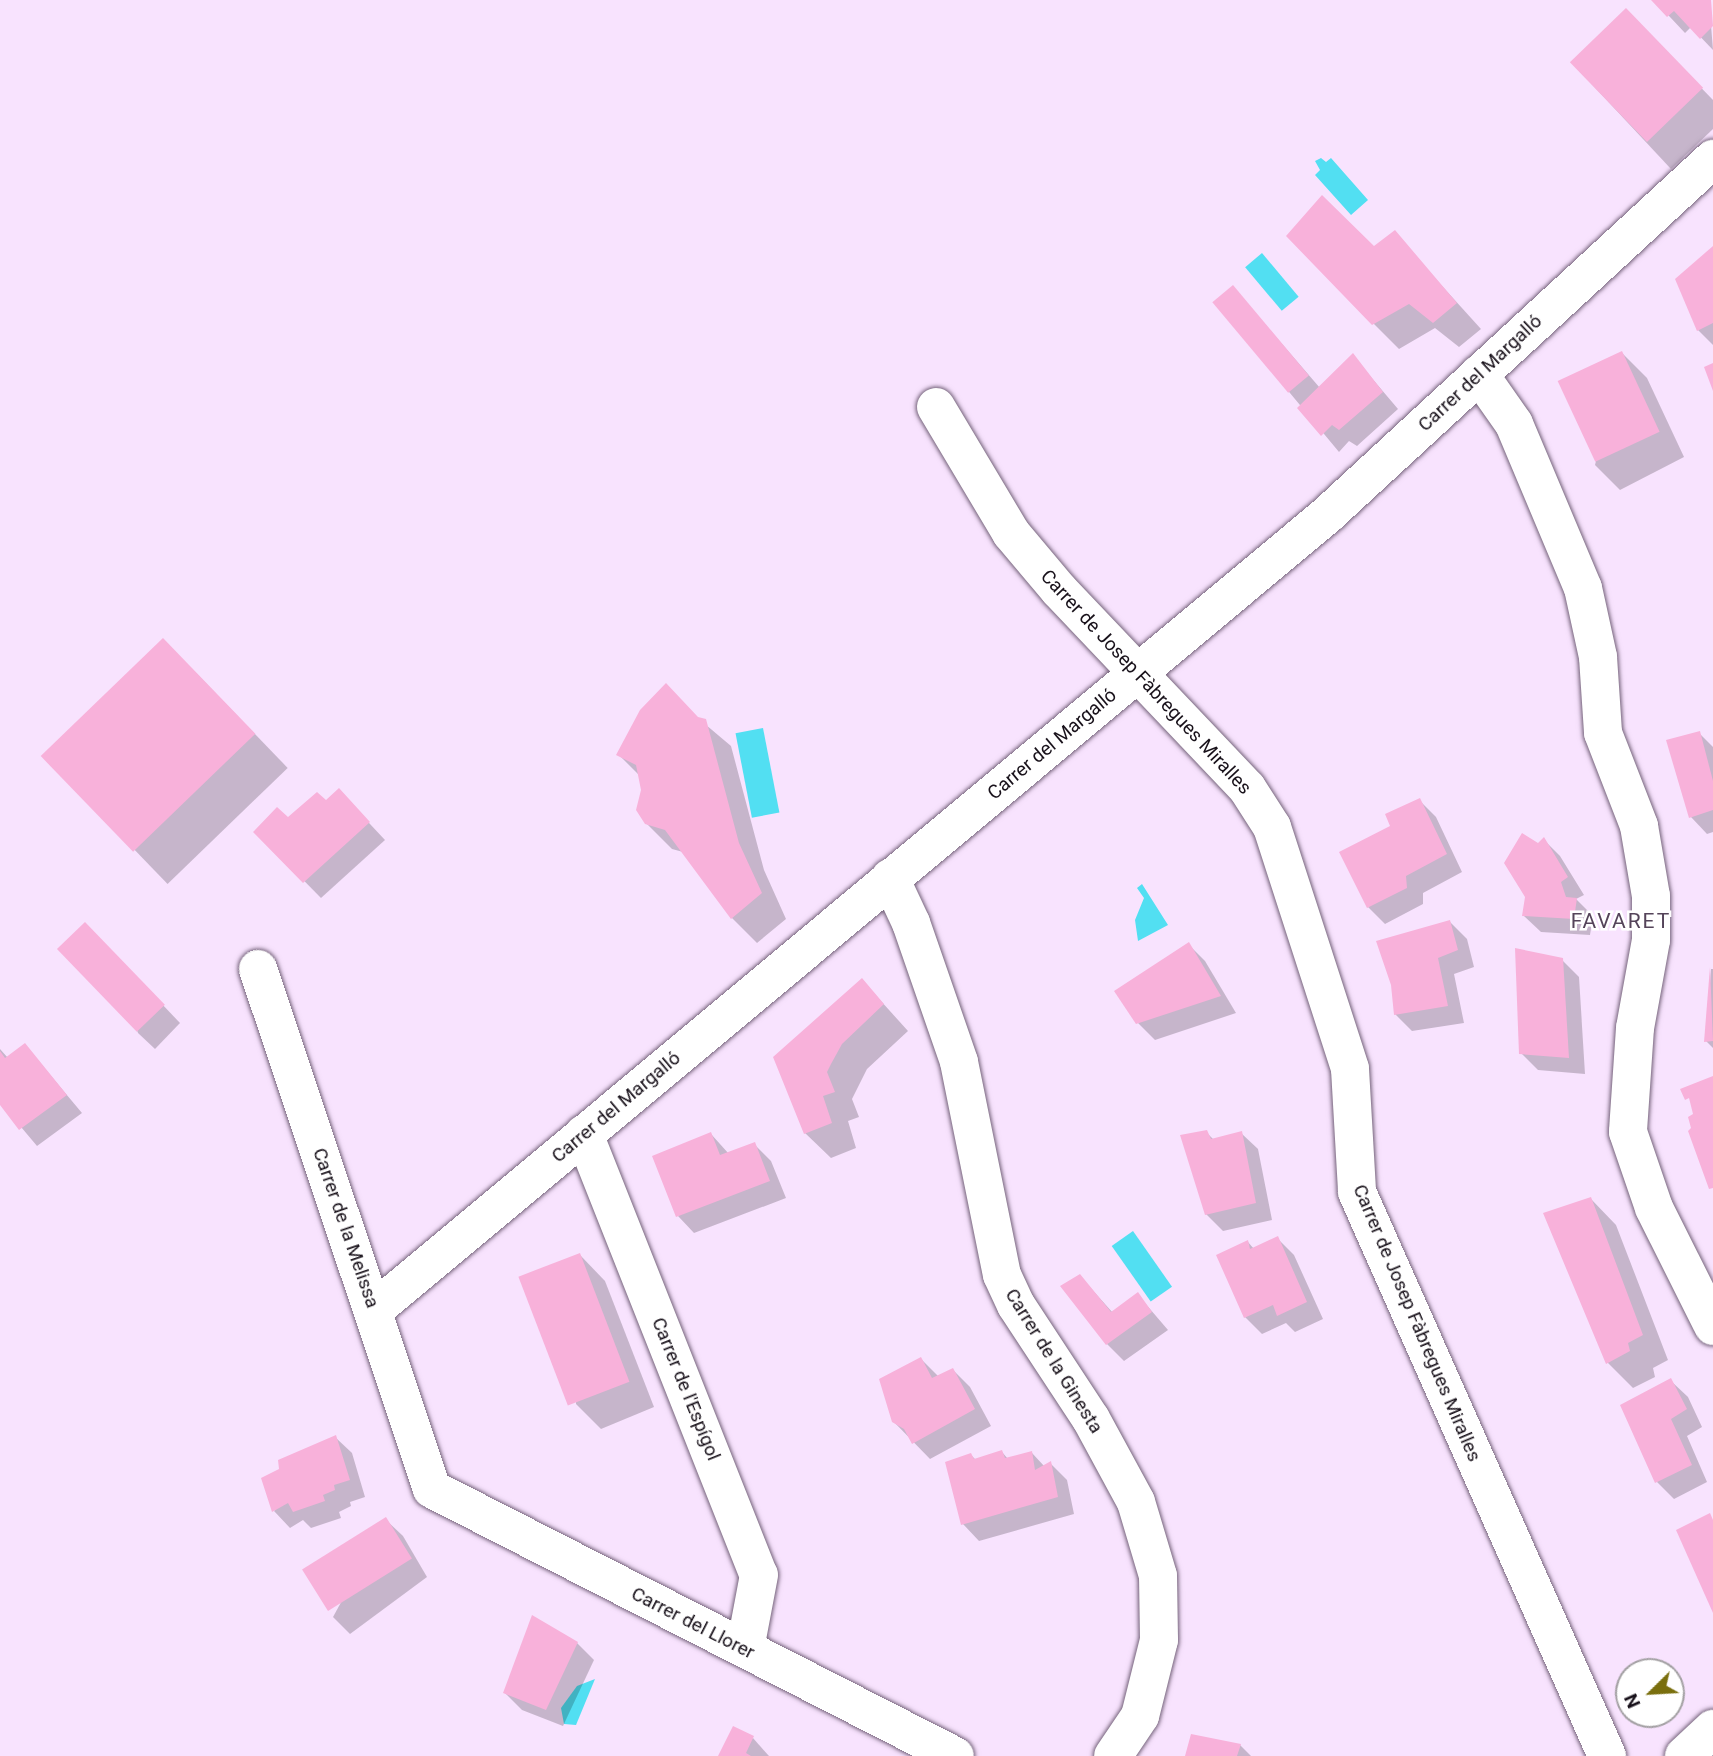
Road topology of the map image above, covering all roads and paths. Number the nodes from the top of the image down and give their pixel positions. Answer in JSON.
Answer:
{"nodes":[{"id":1,"x":1713,"y":159,"type":"edge"},
{"id":2,"x":1479,"y":374,"type":"junction"},
{"id":3,"x":936,"y":407,"type":"dead end"},
{"id":4,"x":1137,"y":673,"type":"junction"},
{"id":5,"x":890,"y":878,"type":"junction"},
{"id":6,"x":258,"y":968,"type":"dead end"},
{"id":7,"x":584,"y":1134,"type":"junction"},
{"id":8,"x":374,"y":1310,"type":"junction"},
{"id":9,"x":1713,"y":1326,"type":"edge"},
{"id":10,"x":432,"y":1489,"type":"joint"},
{"id":11,"x":745,"y":1649,"type":"junction"},
{"id":12,"x":1713,"y":1729,"type":"edge"},
{"id":13,"x":955,"y":1756,"type":"edge"},
{"id":14,"x":1113,"y":1756,"type":"edge"},
{"id":15,"x":1607,"y":1756,"type":"edge"},
{"id":16,"x":1684,"y":1756,"type":"edge"}],
"edges":[{"from":1,"to":2,"type":"street","name":"Carrer del Margalló"},
{"from":2,"to":4,"type":"street","name":"Carrer del Margalló"},
{"from":2,"to":9,"type":"street"},
{"from":3,"to":4,"type":"street","name":"Carrer de Josep Fàbregues Miralles"},
{"from":4,"to":5,"type":"street","name":"Carrer del Margalló"},
{"from":4,"to":15,"type":"street","name":"Carrer de Josep Fàbregues Miralles"},
{"from":5,"to":7,"type":"street","name":"Carrer del Margalló"},
{"from":5,"to":14,"type":"street","name":"Carrer de la Ginesta"},
{"from":6,"to":8,"type":"street","name":"Carrer de la Melissa"},
{"from":7,"to":8,"type":"street","name":"Carrer del Margalló"},
{"from":7,"to":11,"type":"street","name":"Carrer de l'Espígol"},
{"from":8,"to":10,"type":"street","name":"Carrer de la Melissa"},
{"from":10,"to":11,"type":"street","name":"Carrer del Llorer"},
{"from":11,"to":13,"type":"street","name":"Carrer del Llorer"},
{"from":12,"to":16,"type":"street"}]}
